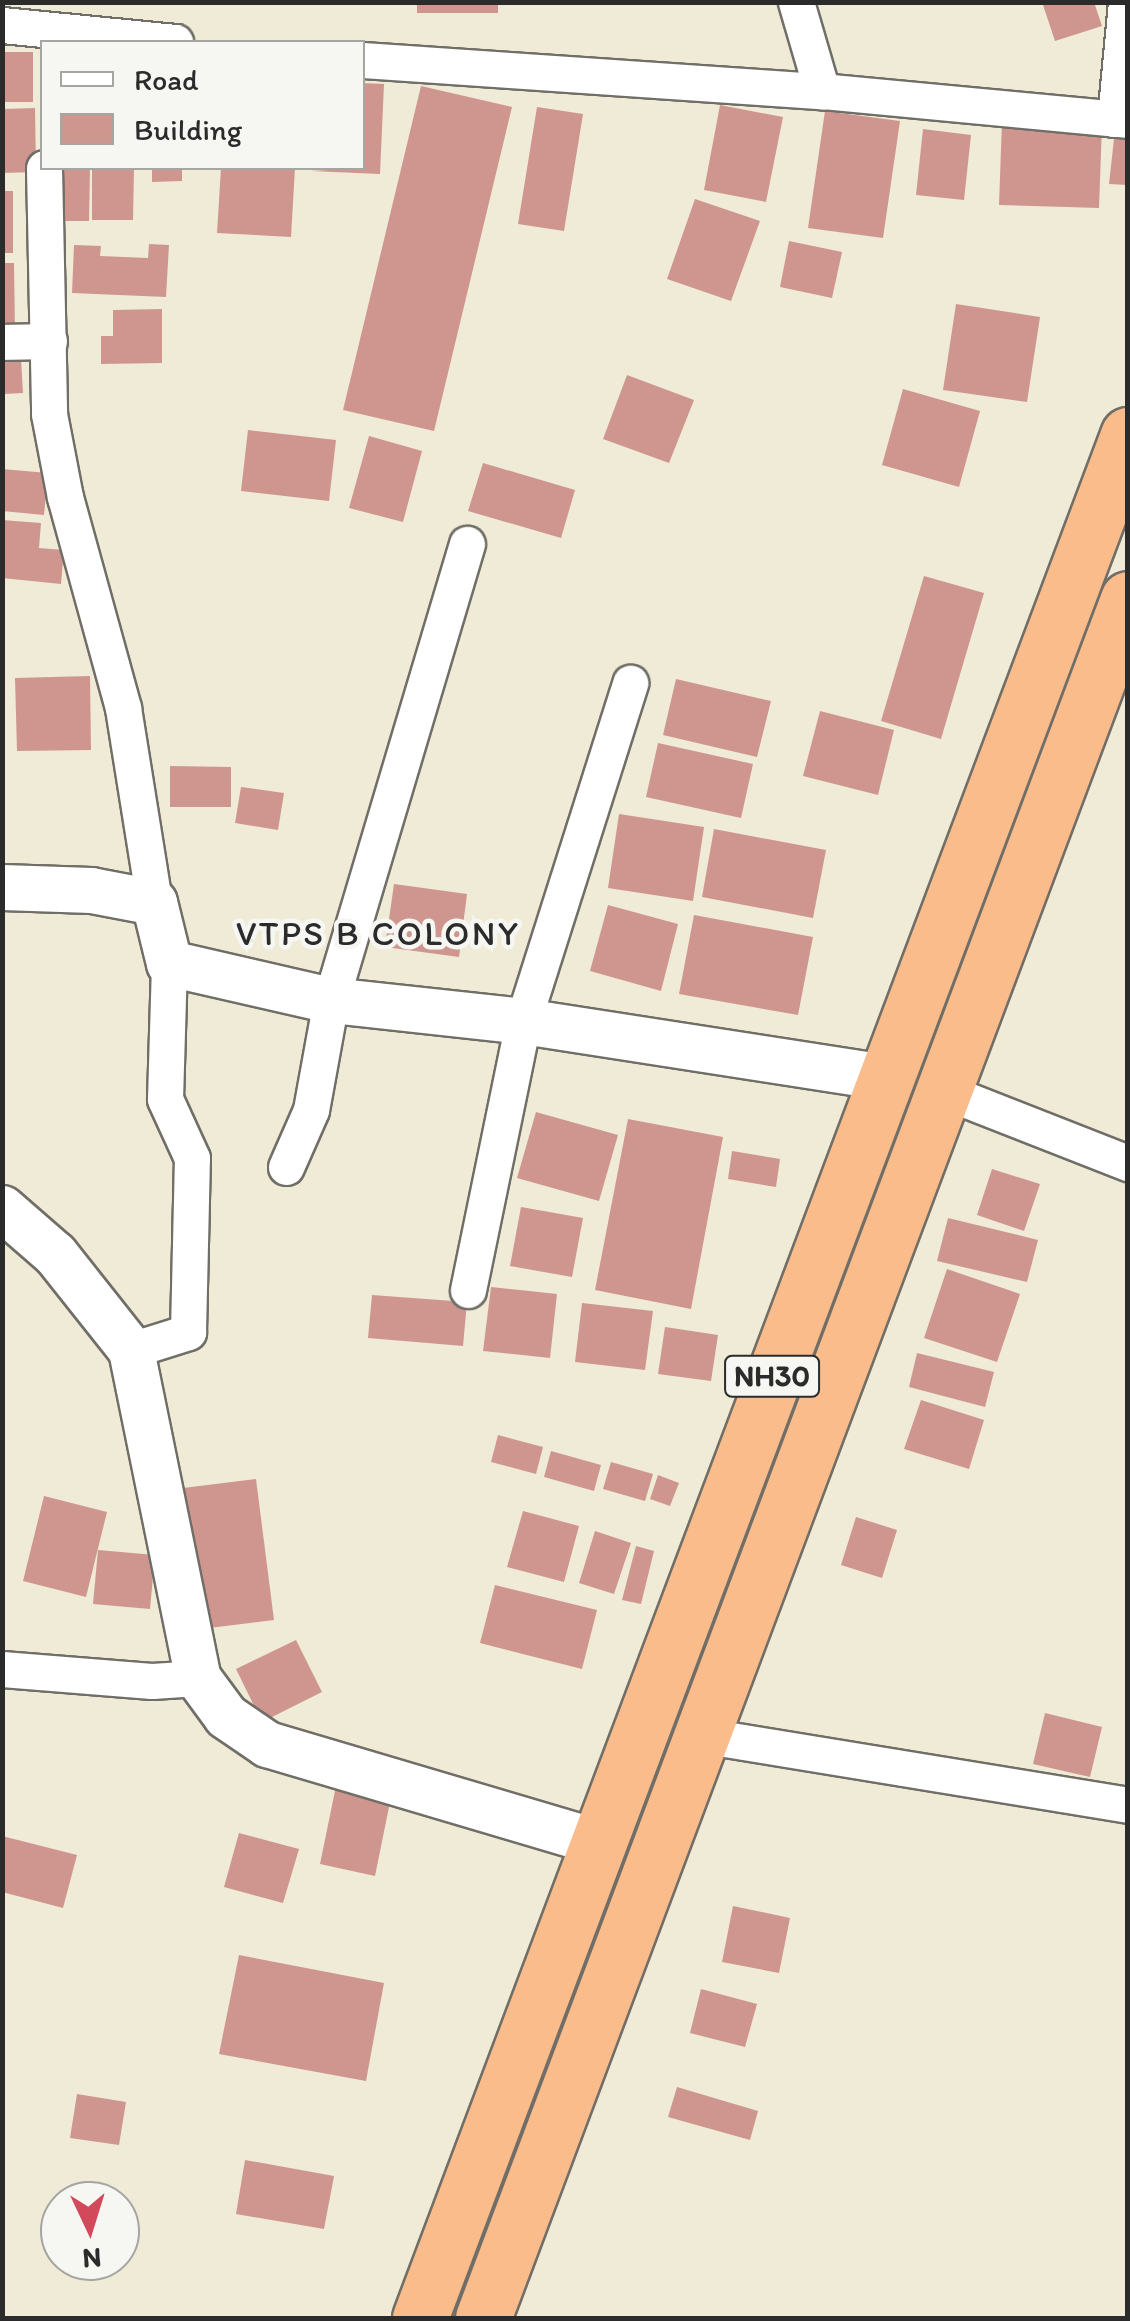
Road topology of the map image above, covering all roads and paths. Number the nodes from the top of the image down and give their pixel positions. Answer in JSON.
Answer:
{"nodes":[{"id":1,"x":796,"y":2,"type":"edge"},
{"id":2,"x":1126,"y":2,"type":"edge"},
{"id":3,"x":2,"y":25,"type":"edge"},
{"id":4,"x":45,"y":36,"type":"edge"},
{"id":5,"x":132,"y":40,"type":"edge"},
{"id":6,"x":365,"y":60,"type":"edge"},
{"id":7,"x":822,"y":90,"type":"junction"},
{"id":8,"x":1121,"y":119,"type":"edge"},
{"id":9,"x":44,"y":170,"type":"edge"},
{"id":10,"x":2,"y":342,"type":"edge"},
{"id":11,"x":50,"y":342,"type":"junction"},
{"id":12,"x":1128,"y":435,"type":"edge"},
{"id":13,"x":466,"y":544,"type":"dead end"},
{"id":14,"x":1128,"y":599,"type":"edge"},
{"id":15,"x":630,"y":683,"type":"dead end"},
{"id":16,"x":2,"y":887,"type":"edge"},
{"id":17,"x":154,"y":902,"type":"junction"},
{"id":18,"x":170,"y":963,"type":"junction"},
{"id":19,"x":331,"y":1000,"type":"junction"},
{"id":20,"x":523,"y":1021,"type":"junction"},
{"id":21,"x":884,"y":1077,"type":"junction"},
{"id":22,"x":944,"y":1091,"type":"junction"},
{"id":23,"x":1128,"y":1163,"type":"edge"},
{"id":24,"x":286,"y":1166,"type":"dead end"},
{"id":25,"x":2,"y":1208,"type":"edge"},
{"id":26,"x":468,"y":1290,"type":"dead end"},
{"id":27,"x":130,"y":1350,"type":"junction"},
{"id":28,"x":2,"y":1668,"type":"edge"},
{"id":29,"x":198,"y":1678,"type":"junction"},
{"id":30,"x":701,"y":1734,"type":"junction"},
{"id":31,"x":1128,"y":1805,"type":"edge"},
{"id":32,"x":598,"y":1842,"type":"junction"},
{"id":33,"x":420,"y":2318,"type":"edge"},
{"id":34,"x":483,"y":2318,"type":"edge"}],
"edges":[{"from":1,"to":7,"type":"street"},
{"from":2,"to":8,"type":"street"},
{"from":3,"to":4,"type":"street"},
{"from":4,"to":5,"type":"street"},
{"from":6,"to":7,"type":"street"},
{"from":7,"to":8,"type":"street"},
{"from":9,"to":11,"type":"street"},
{"from":10,"to":11,"type":"street"},
{"from":11,"to":17,"type":"street"},
{"from":12,"to":21,"type":"highway","number":"NH30"},
{"from":13,"to":19,"type":"street"},
{"from":14,"to":22,"type":"highway","number":"NH30"},
{"from":15,"to":20,"type":"street"},
{"from":16,"to":17,"type":"street"},
{"from":17,"to":18,"type":"street"},
{"from":18,"to":19,"type":"street"},
{"from":18,"to":27,"type":"street"},
{"from":19,"to":20,"type":"street"},
{"from":19,"to":24,"type":"street"},
{"from":20,"to":21,"type":"street"},
{"from":20,"to":26,"type":"street"},
{"from":21,"to":32,"type":"highway","number":"NH30"},
{"from":22,"to":23,"type":"street"},
{"from":22,"to":30,"type":"highway","number":"NH30"},
{"from":25,"to":27,"type":"street"},
{"from":27,"to":29,"type":"street"},
{"from":28,"to":29,"type":"street"},
{"from":29,"to":32,"type":"street"},
{"from":30,"to":31,"type":"street"},
{"from":30,"to":34,"type":"highway","number":"NH30"},
{"from":32,"to":33,"type":"highway","number":"NH30"}]}
